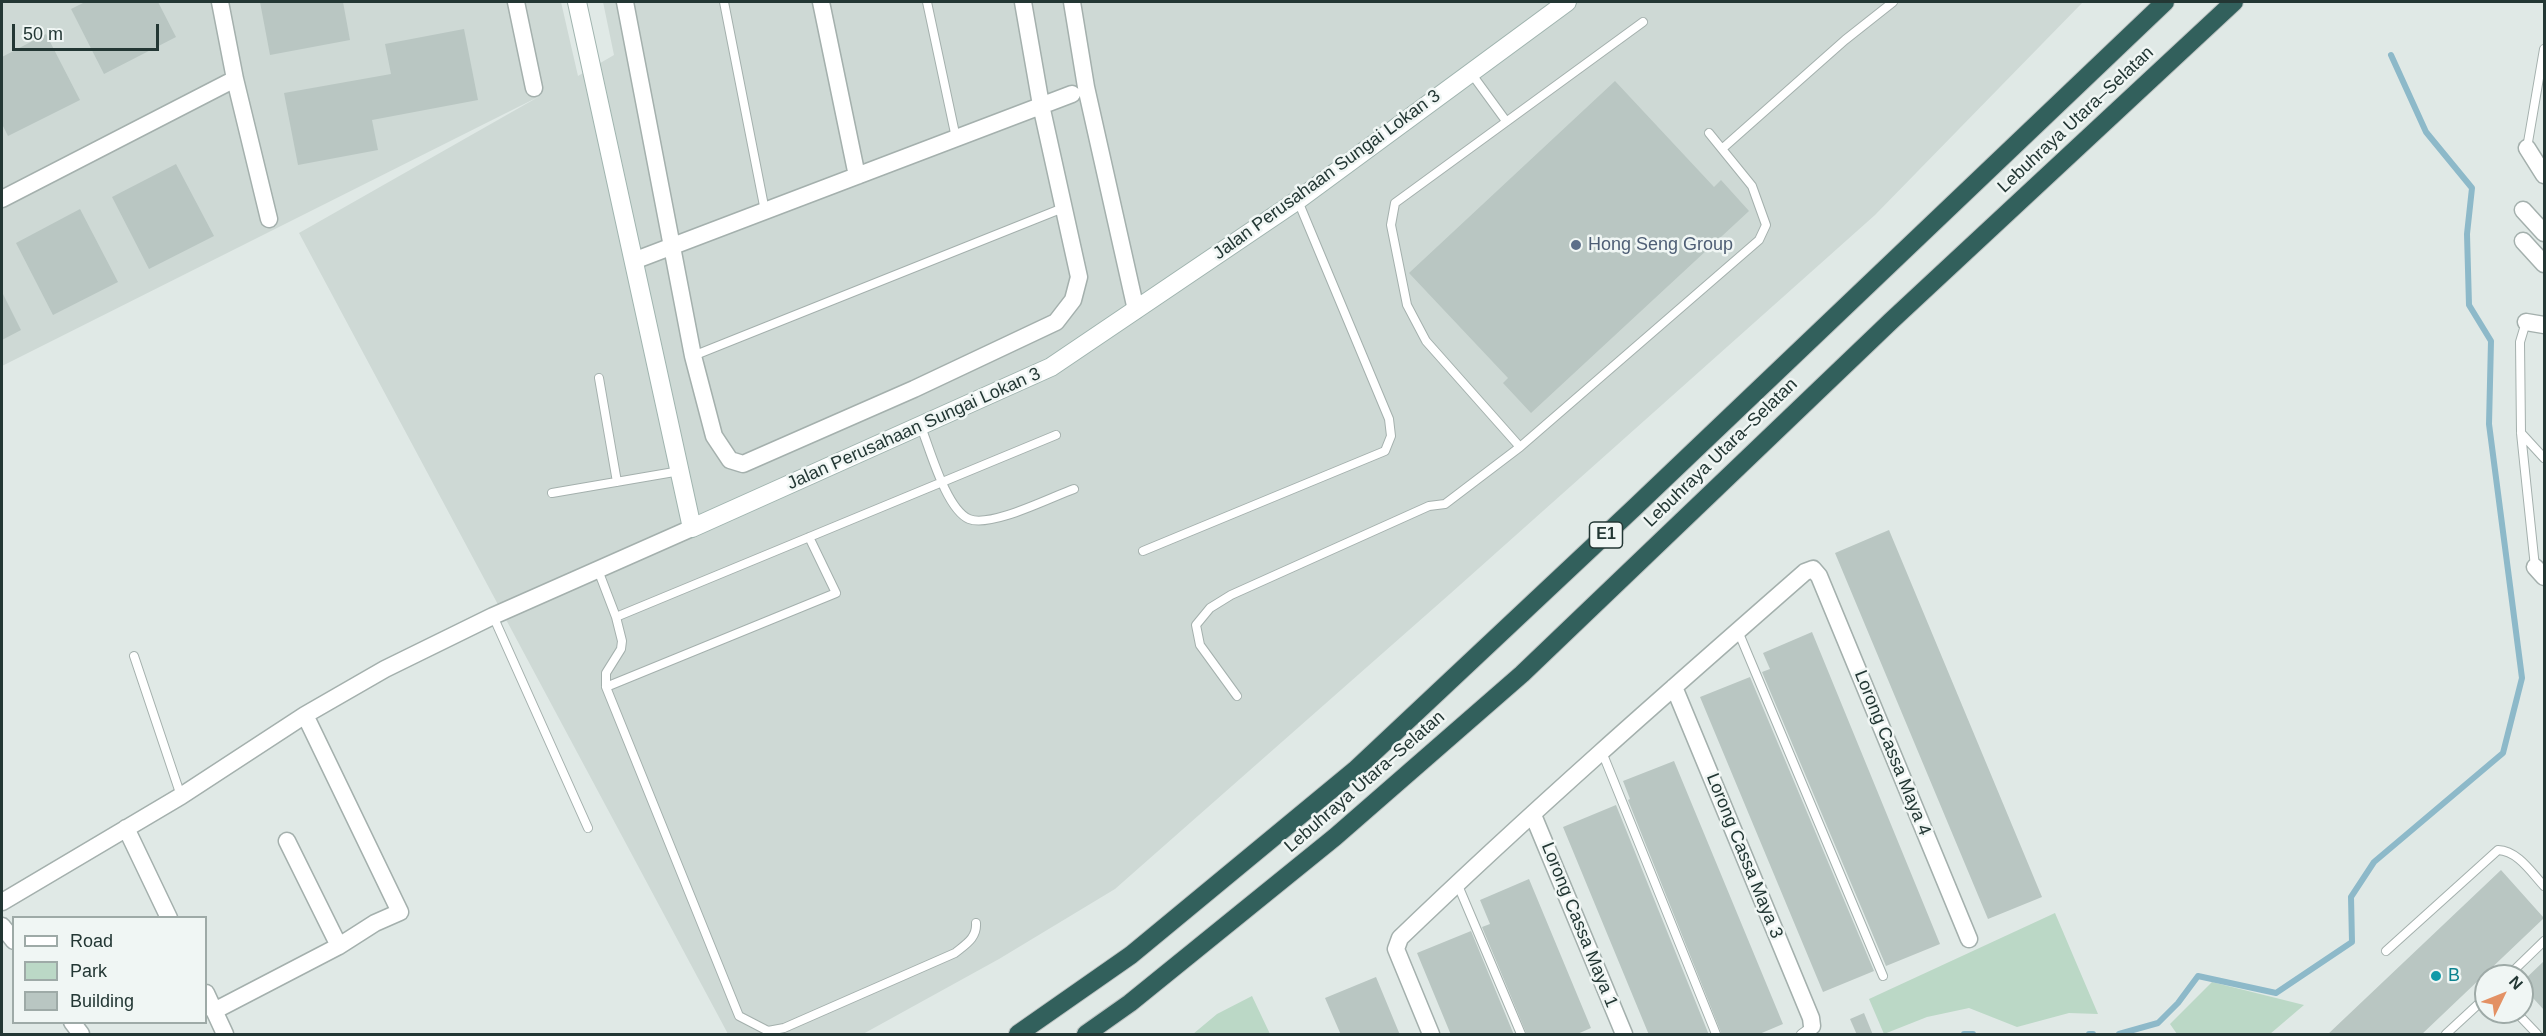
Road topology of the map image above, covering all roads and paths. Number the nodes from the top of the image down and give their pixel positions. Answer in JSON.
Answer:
{"nodes":[{"id":1,"x":220,"y":2,"type":"edge"},
{"id":2,"x":516,"y":2,"type":"edge"},
{"id":3,"x":578,"y":2,"type":"edge"},
{"id":4,"x":625,"y":2,"type":"edge"},
{"id":5,"x":724,"y":2,"type":"edge"},
{"id":6,"x":822,"y":2,"type":"edge"},
{"id":7,"x":927,"y":2,"type":"edge"},
{"id":8,"x":1023,"y":2,"type":"edge"},
{"id":9,"x":1072,"y":2,"type":"edge"},
{"id":10,"x":1567,"y":2,"type":"edge"},
{"id":11,"x":1893,"y":2,"type":"edge"},
{"id":12,"x":2165,"y":2,"type":"edge"},
{"id":13,"x":2234,"y":2,"type":"edge"},
{"id":14,"x":1643,"y":22,"type":"dead end"},
{"id":15,"x":2544,"y":50,"type":"edge"},
{"id":16,"x":1470,"y":71,"type":"junction"},
{"id":17,"x":235,"y":79,"type":"junction"},
{"id":18,"x":534,"y":88,"type":"dead end"},
{"id":19,"x":1079,"y":90,"type":"junction"},
{"id":20,"x":1041,"y":105,"type":"junction"},
{"id":21,"x":1506,"y":121,"type":"junction"},
{"id":22,"x":1709,"y":133,"type":"dead end"},
{"id":23,"x":956,"y":138,"type":"junction"},
{"id":24,"x":1724,"y":148,"type":"junction"},
{"id":25,"x":2528,"y":148,"type":"joint"},
{"id":26,"x":2544,"y":175,"type":"edge"},
{"id":27,"x":857,"y":176,"type":"junction"},
{"id":28,"x":2,"y":199,"type":"edge"},
{"id":29,"x":1298,"y":200,"type":"junction"},
{"id":30,"x":1063,"y":208,"type":"junction"},
{"id":31,"x":2523,"y":210,"type":"dead end"},
{"id":32,"x":765,"y":211,"type":"junction"},
{"id":33,"x":269,"y":219,"type":"dead end"},
{"id":34,"x":2544,"y":233,"type":"edge"},
{"id":35,"x":2523,"y":241,"type":"dead end"},
{"id":36,"x":670,"y":247,"type":"junction"},
{"id":37,"x":636,"y":260,"type":"junction"},
{"id":38,"x":2544,"y":264,"type":"edge"},
{"id":39,"x":1136,"y":310,"type":"junction"},
{"id":40,"x":2526,"y":322,"type":"joint"},
{"id":41,"x":2544,"y":325,"type":"edge"},
{"id":42,"x":693,"y":356,"type":"junction"},
{"id":43,"x":599,"y":378,"type":"dead end"},
{"id":44,"x":921,"y":427,"type":"junction"},
{"id":45,"x":2521,"y":433,"type":"junction"},
{"id":46,"x":1056,"y":435,"type":"dead end"},
{"id":47,"x":1520,"y":447,"type":"junction"},
{"id":48,"x":2544,"y":458,"type":"edge"},
{"id":49,"x":680,"y":471,"type":"junction"},
{"id":50,"x":617,"y":482,"type":"junction"},
{"id":51,"x":942,"y":482,"type":"junction"},
{"id":52,"x":1074,"y":489,"type":"dead end"},
{"id":53,"x":552,"y":493,"type":"dead end"},
{"id":54,"x":692,"y":528,"type":"junction"},
{"id":55,"x":808,"y":537,"type":"junction"},
{"id":56,"x":1143,"y":551,"type":"dead end"},
{"id":57,"x":598,"y":570,"type":"junction"},
{"id":58,"x":2540,"y":572,"type":"edge"},
{"id":59,"x":493,"y":616,"type":"junction"},
{"id":60,"x":616,"y":617,"type":"junction"},
{"id":61,"x":1737,"y":631,"type":"junction"},
{"id":62,"x":134,"y":656,"type":"dead end"},
{"id":63,"x":606,"y":687,"type":"junction"},
{"id":64,"x":1674,"y":687,"type":"junction"},
{"id":65,"x":1237,"y":696,"type":"dead end"},
{"id":66,"x":305,"y":715,"type":"junction"},
{"id":67,"x":1602,"y":752,"type":"junction"},
{"id":68,"x":181,"y":796,"type":"junction"},
{"id":69,"x":1533,"y":815,"type":"junction"},
{"id":70,"x":126,"y":828,"type":"junction"},
{"id":71,"x":588,"y":828,"type":"dead end"},
{"id":72,"x":287,"y":841,"type":"dead end"},
{"id":73,"x":1457,"y":883,"type":"junction"},
{"id":74,"x":2544,"y":886,"type":"edge"},
{"id":75,"x":2,"y":902,"type":"edge"},
{"id":76,"x":168,"y":916,"type":"edge"},
{"id":77,"x":976,"y":923,"type":"dead end"},
{"id":78,"x":2,"y":926,"type":"edge"},
{"id":79,"x":12,"y":938,"type":"edge"},
{"id":80,"x":1969,"y":939,"type":"dead end"},
{"id":81,"x":2544,"y":941,"type":"edge"},
{"id":82,"x":339,"y":946,"type":"junction"},
{"id":83,"x":2386,"y":951,"type":"dead end"},
{"id":84,"x":2520,"y":964,"type":"edge"},
{"id":85,"x":1883,"y":976,"type":"dead end"},
{"id":86,"x":207,"y":995,"type":"edge"},
{"id":87,"x":2474,"y":1008,"type":"edge"},
{"id":88,"x":214,"y":1011,"type":"junction"},
{"id":89,"x":1806,"y":1030,"type":"edge"},
{"id":90,"x":225,"y":1035,"type":"edge"},
{"id":91,"x":1018,"y":1035,"type":"edge"},
{"id":92,"x":1086,"y":1035,"type":"edge"},
{"id":93,"x":1431,"y":1035,"type":"edge"},
{"id":94,"x":1521,"y":1035,"type":"edge"},
{"id":95,"x":1624,"y":1035,"type":"edge"},
{"id":96,"x":1716,"y":1035,"type":"edge"},
{"id":97,"x":2446,"y":1035,"type":"edge"}],
"edges":[{"from":1,"to":17,"type":"street"},
{"from":2,"to":18,"type":"street"},
{"from":3,"to":37,"type":"main road"},
{"from":4,"to":36,"type":"street"},
{"from":5,"to":32,"type":"lane"},
{"from":6,"to":27,"type":"street"},
{"from":7,"to":23,"type":"lane"},
{"from":8,"to":20,"type":"street"},
{"from":9,"to":19,"type":"street"},
{"from":10,"to":16,"type":"main road","name":"Jalan Perusahaan Sungai Lokan 3"},
{"from":11,"to":24,"type":"lane"},
{"from":12,"to":91,"type":"highway","name":"Lebuhraya Utara–Selatan","number":"E1"},
{"from":13,"to":92,"type":"highway","name":"Lebuhraya Utara–Selatan","number":"E1"},
{"from":14,"to":21,"type":"lane"},
{"from":15,"to":25,"type":"lane"},
{"from":16,"to":21,"type":"lane"},
{"from":16,"to":29,"type":"main road","name":"Jalan Perusahaan Sungai Lokan 3"},
{"from":17,"to":28,"type":"street"},
{"from":17,"to":33,"type":"street"},
{"from":19,"to":20,"type":"street"},
{"from":19,"to":39,"type":"street"},
{"from":20,"to":23,"type":"street"},
{"from":20,"to":30,"type":"street"},
{"from":21,"to":47,"type":"lane"},
{"from":22,"to":24,"type":"lane"},
{"from":23,"to":27,"type":"street"},
{"from":24,"to":47,"type":"lane"},
{"from":25,"to":26,"type":"street"},
{"from":27,"to":32,"type":"street"},
{"from":29,"to":39,"type":"main road","name":"Jalan Perusahaan Sungai Lokan 3"},
{"from":29,"to":56,"type":"lane"},
{"from":30,"to":42,"type":"lane"},
{"from":30,"to":42,"type":"street"},
{"from":31,"to":34,"type":"street"},
{"from":32,"to":36,"type":"street"},
{"from":35,"to":38,"type":"street"},
{"from":36,"to":37,"type":"street"},
{"from":36,"to":42,"type":"street"},
{"from":37,"to":49,"type":"main road"},
{"from":39,"to":44,"type":"main road","name":"Jalan Perusahaan Sungai Lokan 3"},
{"from":40,"to":41,"type":"street"},
{"from":40,"to":45,"type":"lane"},
{"from":43,"to":50,"type":"lane"},
{"from":44,"to":51,"type":"lane"},
{"from":44,"to":54,"type":"main road","name":"Jalan Perusahaan Sungai Lokan 3"},
{"from":45,"to":48,"type":"lane"},
{"from":45,"to":58,"type":"lane"},
{"from":46,"to":51,"type":"lane"},
{"from":47,"to":65,"type":"lane"},
{"from":49,"to":50,"type":"lane"},
{"from":49,"to":54,"type":"main road"},
{"from":50,"to":53,"type":"lane"},
{"from":51,"to":52,"type":"lane"},
{"from":51,"to":55,"type":"lane"},
{"from":54,"to":57,"type":"street"},
{"from":55,"to":60,"type":"lane"},
{"from":55,"to":63,"type":"lane"},
{"from":57,"to":59,"type":"street"},
{"from":57,"to":60,"type":"lane"},
{"from":59,"to":66,"type":"street"},
{"from":59,"to":71,"type":"lane"},
{"from":60,"to":63,"type":"lane"},
{"from":61,"to":64,"type":"street"},
{"from":61,"to":80,"type":"street","name":"Lorong Cassa Maya 4"},
{"from":61,"to":85,"type":"lane"},
{"from":62,"to":68,"type":"lane"},
{"from":63,"to":77,"type":"lane"},
{"from":64,"to":67,"type":"street"},
{"from":64,"to":89,"type":"street","name":"Lorong Cassa Maya 3"},
{"from":66,"to":68,"type":"street"},
{"from":66,"to":82,"type":"street"},
{"from":67,"to":69,"type":"street"},
{"from":67,"to":96,"type":"lane"},
{"from":68,"to":70,"type":"street"},
{"from":69,"to":73,"type":"street"},
{"from":69,"to":95,"type":"street","name":"Lorong Cassa Maya 1"},
{"from":70,"to":75,"type":"street"},
{"from":70,"to":76,"type":"street"},
{"from":72,"to":82,"type":"street"},
{"from":73,"to":93,"type":"street"},
{"from":73,"to":94,"type":"lane"},
{"from":74,"to":83,"type":"lane"},
{"from":78,"to":79,"type":"street"},
{"from":81,"to":84,"type":"lane"},
{"from":82,"to":88,"type":"street"},
{"from":86,"to":88,"type":"street"},
{"from":87,"to":97,"type":"lane"},
{"from":88,"to":90,"type":"street"}]}
